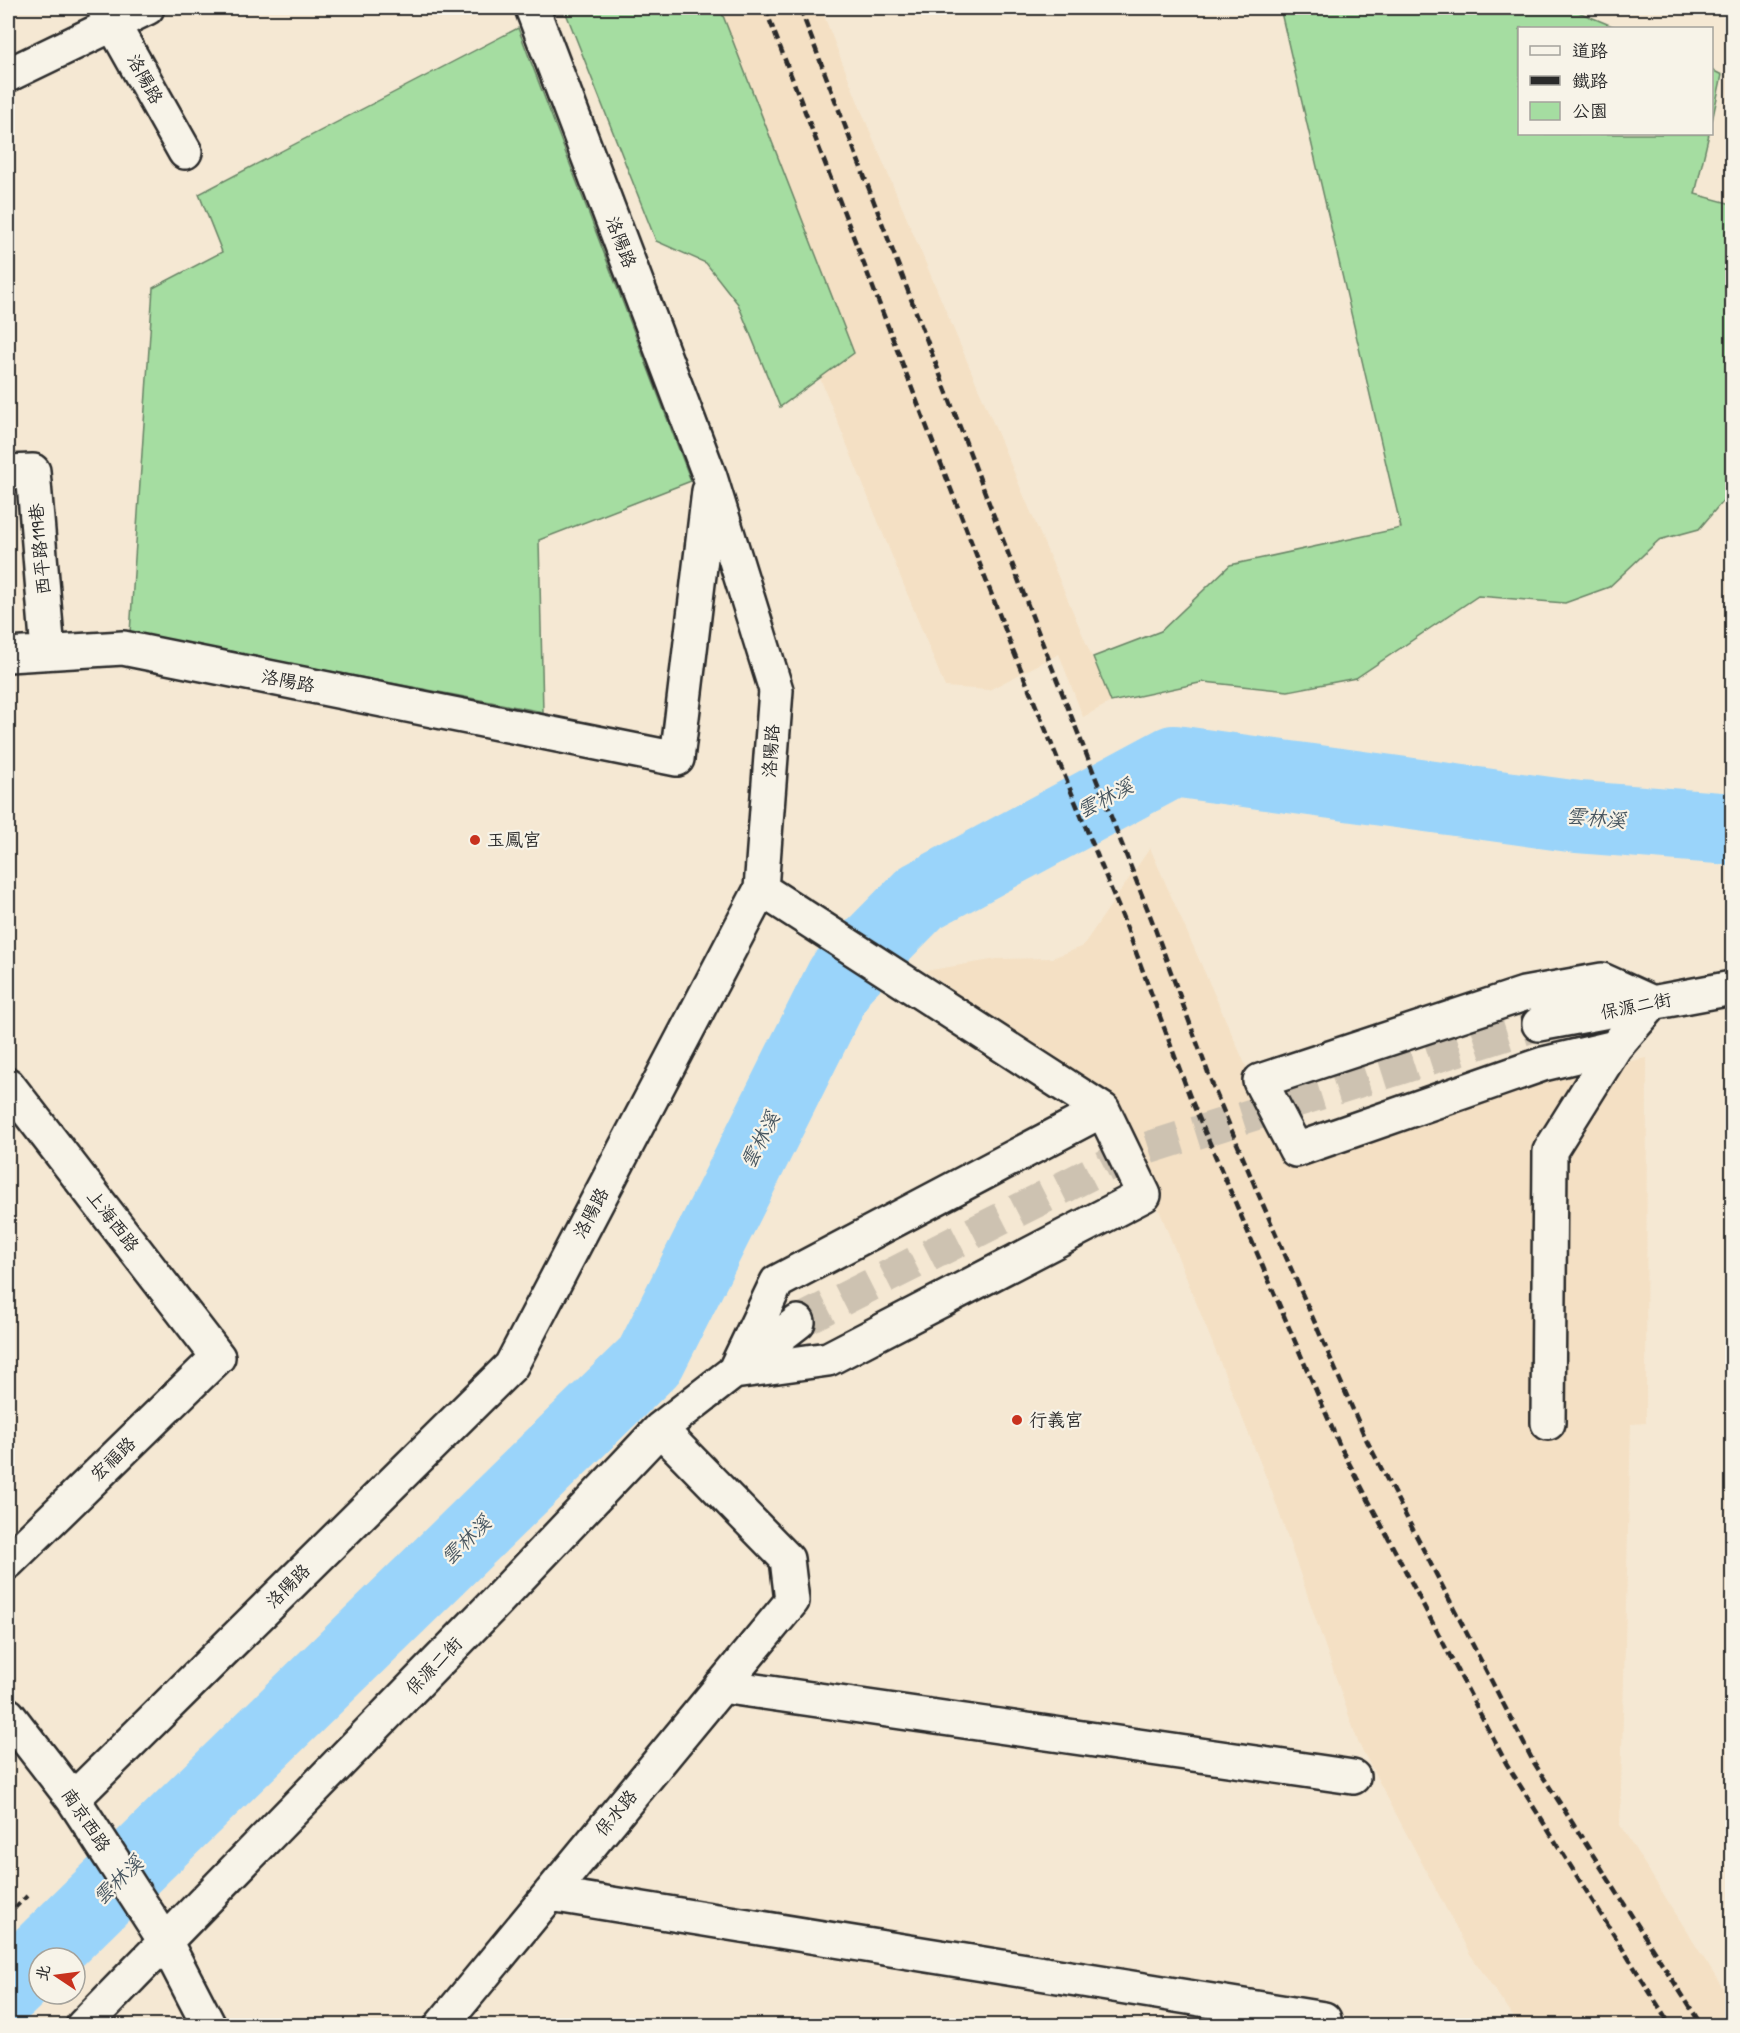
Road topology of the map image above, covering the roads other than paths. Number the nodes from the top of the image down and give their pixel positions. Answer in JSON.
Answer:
{"nodes":[{"id":1,"x":147,"y":8,"type":"edge"},
{"id":2,"x":532,"y":8,"type":"edge"},
{"id":3,"x":109,"y":15,"type":"edge"},
{"id":4,"x":8,"y":75,"type":"edge"},
{"id":5,"x":185,"y":152,"type":"dead end"},
{"id":6,"x":8,"y":472,"type":"edge"},
{"id":7,"x":710,"y":477,"type":"junction"},
{"id":8,"x":48,"y":652,"type":"junction"},
{"id":9,"x":8,"y":655,"type":"edge"},
{"id":10,"x":761,"y":889,"type":"junction"},
{"id":11,"x":1732,"y":988,"type":"edge"},
{"id":12,"x":1653,"y":1003,"type":"junction"},
{"id":13,"x":1539,"y":1024,"type":"tunnel mouth"},
{"id":14,"x":1615,"y":1047,"type":"junction"},
{"id":15,"x":8,"y":1085,"type":"edge"},
{"id":16,"x":1103,"y":1110,"type":"junction"},
{"id":17,"x":798,"y":1322,"type":"tunnel mouth"},
{"id":18,"x":218,"y":1357,"type":"joint"},
{"id":19,"x":734,"y":1372,"type":"junction"},
{"id":20,"x":1548,"y":1423,"type":"dead end"},
{"id":21,"x":660,"y":1429,"type":"junction"},
{"id":22,"x":8,"y":1562,"type":"edge"},
{"id":23,"x":721,"y":1686,"type":"junction"},
{"id":24,"x":8,"y":1715,"type":"edge"},
{"id":25,"x":1353,"y":1777,"type":"dead end"},
{"id":26,"x":80,"y":1810,"type":"junction"},
{"id":27,"x":550,"y":1894,"type":"junction"},
{"id":28,"x":159,"y":1931,"type":"junction"},
{"id":29,"x":1324,"y":2019,"type":"dead end"},
{"id":30,"x":83,"y":2025,"type":"edge"},
{"id":31,"x":209,"y":2025,"type":"edge"},
{"id":32,"x":441,"y":2025,"type":"edge"}],
"edges":[{"from":1,"to":3,"type":"street"},
{"from":2,"to":7,"type":"street","name":"洛陽路"},
{"from":3,"to":4,"type":"street"},
{"from":3,"to":5,"type":"street","name":"洛陽路"},
{"from":6,"to":8,"type":"street","name":"西平路119巷"},
{"from":7,"to":8,"type":"street","name":"洛陽路"},
{"from":7,"to":10,"type":"street","name":"洛陽路"},
{"from":8,"to":9,"type":"street","name":"洛陽路"},
{"from":10,"to":16,"type":"street"},
{"from":10,"to":26,"type":"street","name":"洛陽路"},
{"from":11,"to":12,"type":"street","name":"保源二街"},
{"from":12,"to":13,"type":"street","name":"保源二街"},
{"from":12,"to":14,"type":"street"},
{"from":12,"to":14,"type":"street"},
{"from":14,"to":20,"type":"street"},
{"from":15,"to":18,"type":"street","name":"上海西路"},
{"from":16,"to":19,"type":"street"},
{"from":16,"to":19,"type":"street"},
{"from":17,"to":19,"type":"street","name":"保源二街"},
{"from":18,"to":22,"type":"street","name":"宏福路"},
{"from":19,"to":21,"type":"street","name":"保源二街"},
{"from":21,"to":23,"type":"street","name":"保水路"},
{"from":21,"to":28,"type":"street","name":"保源二街"},
{"from":23,"to":25,"type":"street"},
{"from":23,"to":27,"type":"street","name":"保水路"},
{"from":24,"to":26,"type":"street","name":"南京西路"},
{"from":26,"to":28,"type":"street","name":"南京西路"},
{"from":27,"to":29,"type":"street"},
{"from":27,"to":32,"type":"street","name":"保水路"},
{"from":28,"to":30,"type":"street","name":"保源二街"},
{"from":28,"to":31,"type":"street","name":"南京西路"}]}
